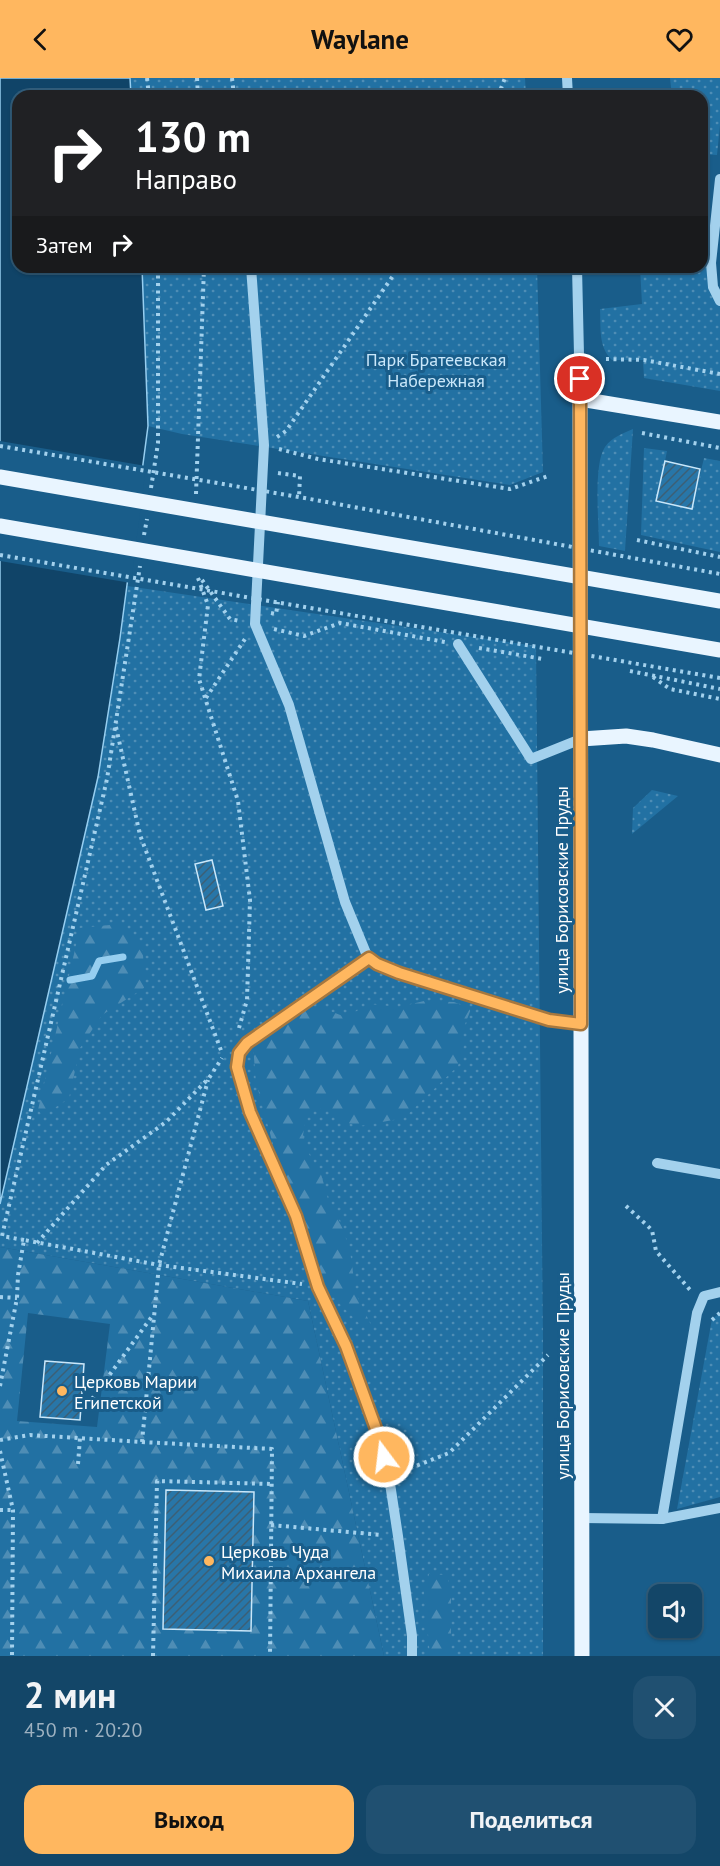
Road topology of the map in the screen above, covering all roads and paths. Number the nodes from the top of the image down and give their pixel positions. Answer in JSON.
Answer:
{"nodes":[{"id":1,"x":720,"y":179,"type":"edge"},
{"id":2,"x":158,"y":273,"type":"edge"},
{"id":3,"x":251,"y":273,"type":"edge"},
{"id":4,"x":395,"y":273,"type":"edge"},
{"id":5,"x":577,"y":273,"type":"edge"},
{"id":6,"x":720,"y":301,"type":"edge"},
{"id":7,"x":606,"y":360,"type":"dead end"},
{"id":8,"x":720,"y":374,"type":"edge"},
{"id":9,"x":580,"y":399,"type":"junction"},
{"id":10,"x":720,"y":422,"type":"edge"},
{"id":11,"x":642,"y":433,"type":"dead end"},
{"id":12,"x":264,"y":445,"type":"junction"},
{"id":13,"x":0,"y":446,"type":"edge"},
{"id":14,"x":720,"y":448,"type":"edge"},
{"id":15,"x":262,"y":471,"type":"junction"},
{"id":16,"x":548,"y":476,"type":"dead end"},
{"id":17,"x":0,"y":477,"type":"edge"},
{"id":18,"x":151,"y":489,"type":"dead end"},
{"id":19,"x":299,"y":497,"type":"junction"},
{"id":20,"x":148,"y":511,"type":"dead end"},
{"id":21,"x":0,"y":526,"type":"edge"},
{"id":22,"x":637,"y":540,"type":"dead end"},
{"id":23,"x":143,"y":545,"type":"dead end"},
{"id":24,"x":0,"y":555,"type":"edge"},
{"id":25,"x":141,"y":556,"type":"dead end"},
{"id":26,"x":720,"y":557,"type":"edge"},
{"id":27,"x":194,"y":568,"type":"dead end"},
{"id":28,"x":720,"y":574,"type":"edge"},
{"id":29,"x":720,"y":601,"type":"edge"},
{"id":30,"x":255,"y":624,"type":"junction"},
{"id":31,"x":458,"y":644,"type":"dead end"},
{"id":32,"x":720,"y":650,"type":"edge"},
{"id":33,"x":630,"y":671,"type":"dead end"},
{"id":34,"x":650,"y":675,"type":"junction"},
{"id":35,"x":720,"y":678,"type":"edge"},
{"id":36,"x":720,"y":689,"type":"edge"},
{"id":37,"x":206,"y":699,"type":"junction"},
{"id":38,"x":720,"y":699,"type":"edge"},
{"id":39,"x":115,"y":722,"type":"junction"},
{"id":40,"x":581,"y":739,"type":"junction"},
{"id":41,"x":720,"y":755,"type":"edge"},
{"id":42,"x":369,"y":958,"type":"junction"},
{"id":43,"x":581,"y":1024,"type":"junction"},
{"id":44,"x":238,"y":1034,"type":"dead end"},
{"id":45,"x":228,"y":1049,"type":"dead end"},
{"id":46,"x":224,"y":1056,"type":"junction"},
{"id":47,"x":209,"y":1078,"type":"junction"},
{"id":48,"x":657,"y":1162,"type":"dead end"},
{"id":49,"x":720,"y":1174,"type":"edge"},
{"id":50,"x":626,"y":1206,"type":"dead end"},
{"id":51,"x":24,"y":1240,"type":"junction"},
{"id":52,"x":37,"y":1243,"type":"junction"},
{"id":53,"x":159,"y":1265,"type":"junction"},
{"id":54,"x":318,"y":1287,"type":"junction"},
{"id":55,"x":720,"y":1292,"type":"edge"},
{"id":56,"x":0,"y":1297,"type":"edge"},
{"id":57,"x":17,"y":1298,"type":"junction"},
{"id":58,"x":701,"y":1304,"type":"junction"},
{"id":59,"x":154,"y":1314,"type":"junction"},
{"id":60,"x":712,"y":1319,"type":"dead end"},
{"id":61,"x":548,"y":1355,"type":"dead end"},
{"id":62,"x":0,"y":1386,"type":"edge"},
{"id":63,"x":92,"y":1399,"type":"dead end"},
{"id":64,"x":80,"y":1438,"type":"junction"},
{"id":65,"x":0,"y":1440,"type":"edge"},
{"id":66,"x":142,"y":1443,"type":"junction"},
{"id":67,"x":0,"y":1451,"type":"edge"},
{"id":68,"x":78,"y":1464,"type":"dead end"},
{"id":69,"x":388,"y":1477,"type":"junction"},
{"id":70,"x":272,"y":1484,"type":"junction"},
{"id":71,"x":720,"y":1508,"type":"edge"},
{"id":72,"x":0,"y":1510,"type":"edge"},
{"id":73,"x":13,"y":1510,"type":"junction"},
{"id":74,"x":582,"y":1518,"type":"junction"},
{"id":75,"x":662,"y":1519,"type":"junction"},
{"id":76,"x":272,"y":1525,"type":"junction"},
{"id":77,"x":398,"y":1536,"type":"junction"},
{"id":78,"x":12,"y":1656,"type":"edge"},
{"id":79,"x":153,"y":1656,"type":"edge"},
{"id":80,"x":270,"y":1656,"type":"edge"},
{"id":81,"x":411,"y":1656,"type":"edge"},
{"id":82,"x":582,"y":1656,"type":"edge"}],
"edges":[{"from":1,"to":6,"type":"street"},
{"from":2,"to":18,"type":"path"},
{"from":3,"to":12,"type":"street"},
{"from":4,"to":12,"type":"path"},
{"from":5,"to":9,"type":"street","name":"улица Борисовские Пруды"},
{"from":7,"to":8,"type":"path"},
{"from":9,"to":10,"type":"main road"},
{"from":9,"to":40,"type":"main road","name":"улица Борисовские Пруды"},
{"from":11,"to":14,"type":"path"},
{"from":12,"to":15,"type":"street"},
{"from":12,"to":16,"type":"path"},
{"from":13,"to":19,"type":"path","bridge":true},
{"from":15,"to":19,"type":"path"},
{"from":15,"to":30,"type":"street"},
{"from":17,"to":29,"type":"main road","bridge":true},
{"from":19,"to":28,"type":"path","bridge":true},
{"from":20,"to":23,"type":"path"},
{"from":21,"to":32,"type":"main road","bridge":true},
{"from":22,"to":26,"type":"path"},
{"from":24,"to":35,"type":"path","bridge":true},
{"from":25,"to":39,"type":"path"},
{"from":27,"to":37,"type":"path"},
{"from":30,"to":37,"type":"path"},
{"from":30,"to":42,"type":"street"},
{"from":31,"to":40,"type":"street"},
{"from":33,"to":34,"type":"path"},
{"from":34,"to":36,"type":"path"},
{"from":34,"to":38,"type":"path"},
{"from":37,"to":44,"type":"path"},
{"from":39,"to":46,"type":"path"},
{"from":39,"to":51,"type":"path"},
{"from":40,"to":41,"type":"main road"},
{"from":40,"to":43,"type":"main road","name":"улица Борисовские Пруды"},
{"from":42,"to":43,"type":"street"},
{"from":42,"to":54,"type":"street"},
{"from":43,"to":74,"type":"main road","name":"улица Борисовские Пруды"},
{"from":45,"to":46,"type":"path"},
{"from":46,"to":47,"type":"path"},
{"from":47,"to":52,"type":"path"},
{"from":47,"to":53,"type":"path"},
{"from":48,"to":49,"type":"street"},
{"from":50,"to":58,"type":"path"},
{"from":51,"to":52,"type":"path"},
{"from":51,"to":57,"type":"path"},
{"from":52,"to":53,"type":"path"},
{"from":53,"to":54,"type":"path"},
{"from":53,"to":59,"type":"path"},
{"from":54,"to":69,"type":"street"},
{"from":55,"to":58,"type":"street"},
{"from":56,"to":57,"type":"path"},
{"from":57,"to":62,"type":"path"},
{"from":58,"to":60,"type":"path"},
{"from":58,"to":75,"type":"street"},
{"from":59,"to":63,"type":"path"},
{"from":59,"to":66,"type":"path"},
{"from":61,"to":69,"type":"path"},
{"from":64,"to":65,"type":"path"},
{"from":64,"to":66,"type":"path"},
{"from":64,"to":68,"type":"path"},
{"from":66,"to":70,"type":"path"},
{"from":67,"to":73,"type":"path"},
{"from":69,"to":77,"type":"street"},
{"from":70,"to":76,"type":"path"},
{"from":70,"to":79,"type":"path"},
{"from":71,"to":75,"type":"street"},
{"from":72,"to":73,"type":"path"},
{"from":73,"to":78,"type":"path"},
{"from":74,"to":75,"type":"street"},
{"from":74,"to":82,"type":"main road","name":"улица Борисовские Пруды"},
{"from":76,"to":77,"type":"path"},
{"from":76,"to":80,"type":"path"},
{"from":77,"to":81,"type":"street"}]}
